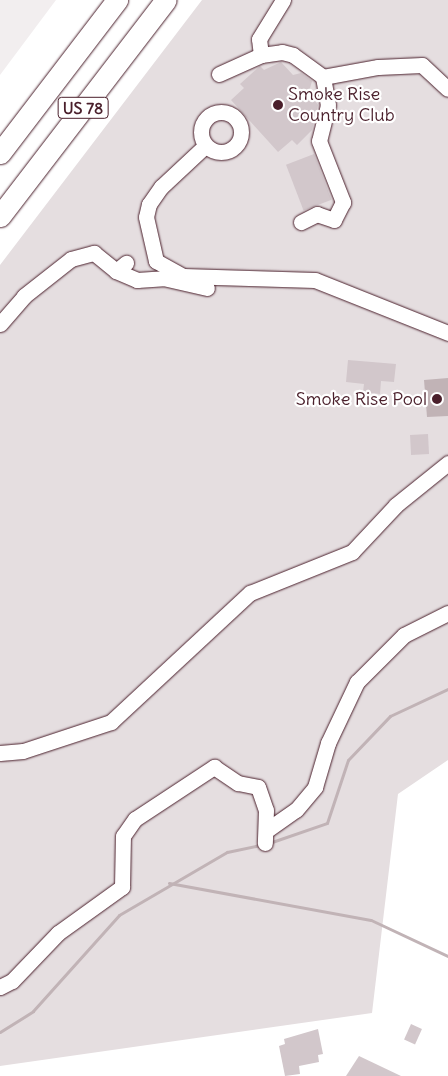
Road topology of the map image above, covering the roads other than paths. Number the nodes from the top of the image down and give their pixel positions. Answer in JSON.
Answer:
{"nodes":[{"id":1,"x":117,"y":0,"type":"edge"},
{"id":2,"x":166,"y":0,"type":"edge"},
{"id":3,"x":283,"y":0,"type":"edge"},
{"id":4,"x":261,"y":55,"type":"junction"},
{"id":5,"x":219,"y":74,"type":"dead end"},
{"id":6,"x":323,"y":78,"type":"junction"},
{"id":7,"x":448,"y":89,"type":"edge"},
{"id":8,"x":205,"y":146,"type":"dead end"},
{"id":9,"x":0,"y":153,"type":"edge"},
{"id":10,"x":0,"y":216,"type":"edge"},
{"id":11,"x":301,"y":222,"type":"dead end"},
{"id":12,"x":207,"y":288,"type":"dead end"},
{"id":13,"x":0,"y":324,"type":"edge"},
{"id":14,"x":448,"y":333,"type":"edge"},
{"id":15,"x":448,"y":463,"type":"edge"},
{"id":16,"x":448,"y":613,"type":"edge"},
{"id":17,"x":0,"y":753,"type":"edge"},
{"id":18,"x":0,"y":987,"type":"edge"}],
"edges":[{"from":1,"to":9,"type":"highway","number":"US 78"},
{"from":2,"to":10,"type":"highway","number":"US 78"},
{"from":3,"to":4,"type":"street"},
{"from":4,"to":5,"type":"street"},
{"from":4,"to":6,"type":"street"},
{"from":6,"to":7,"type":"street"},
{"from":6,"to":11,"type":"street"},
{"from":8,"to":14,"type":"street"},
{"from":12,"to":13,"type":"street"},
{"from":15,"to":17,"type":"street"},
{"from":16,"to":18,"type":"street"}]}
